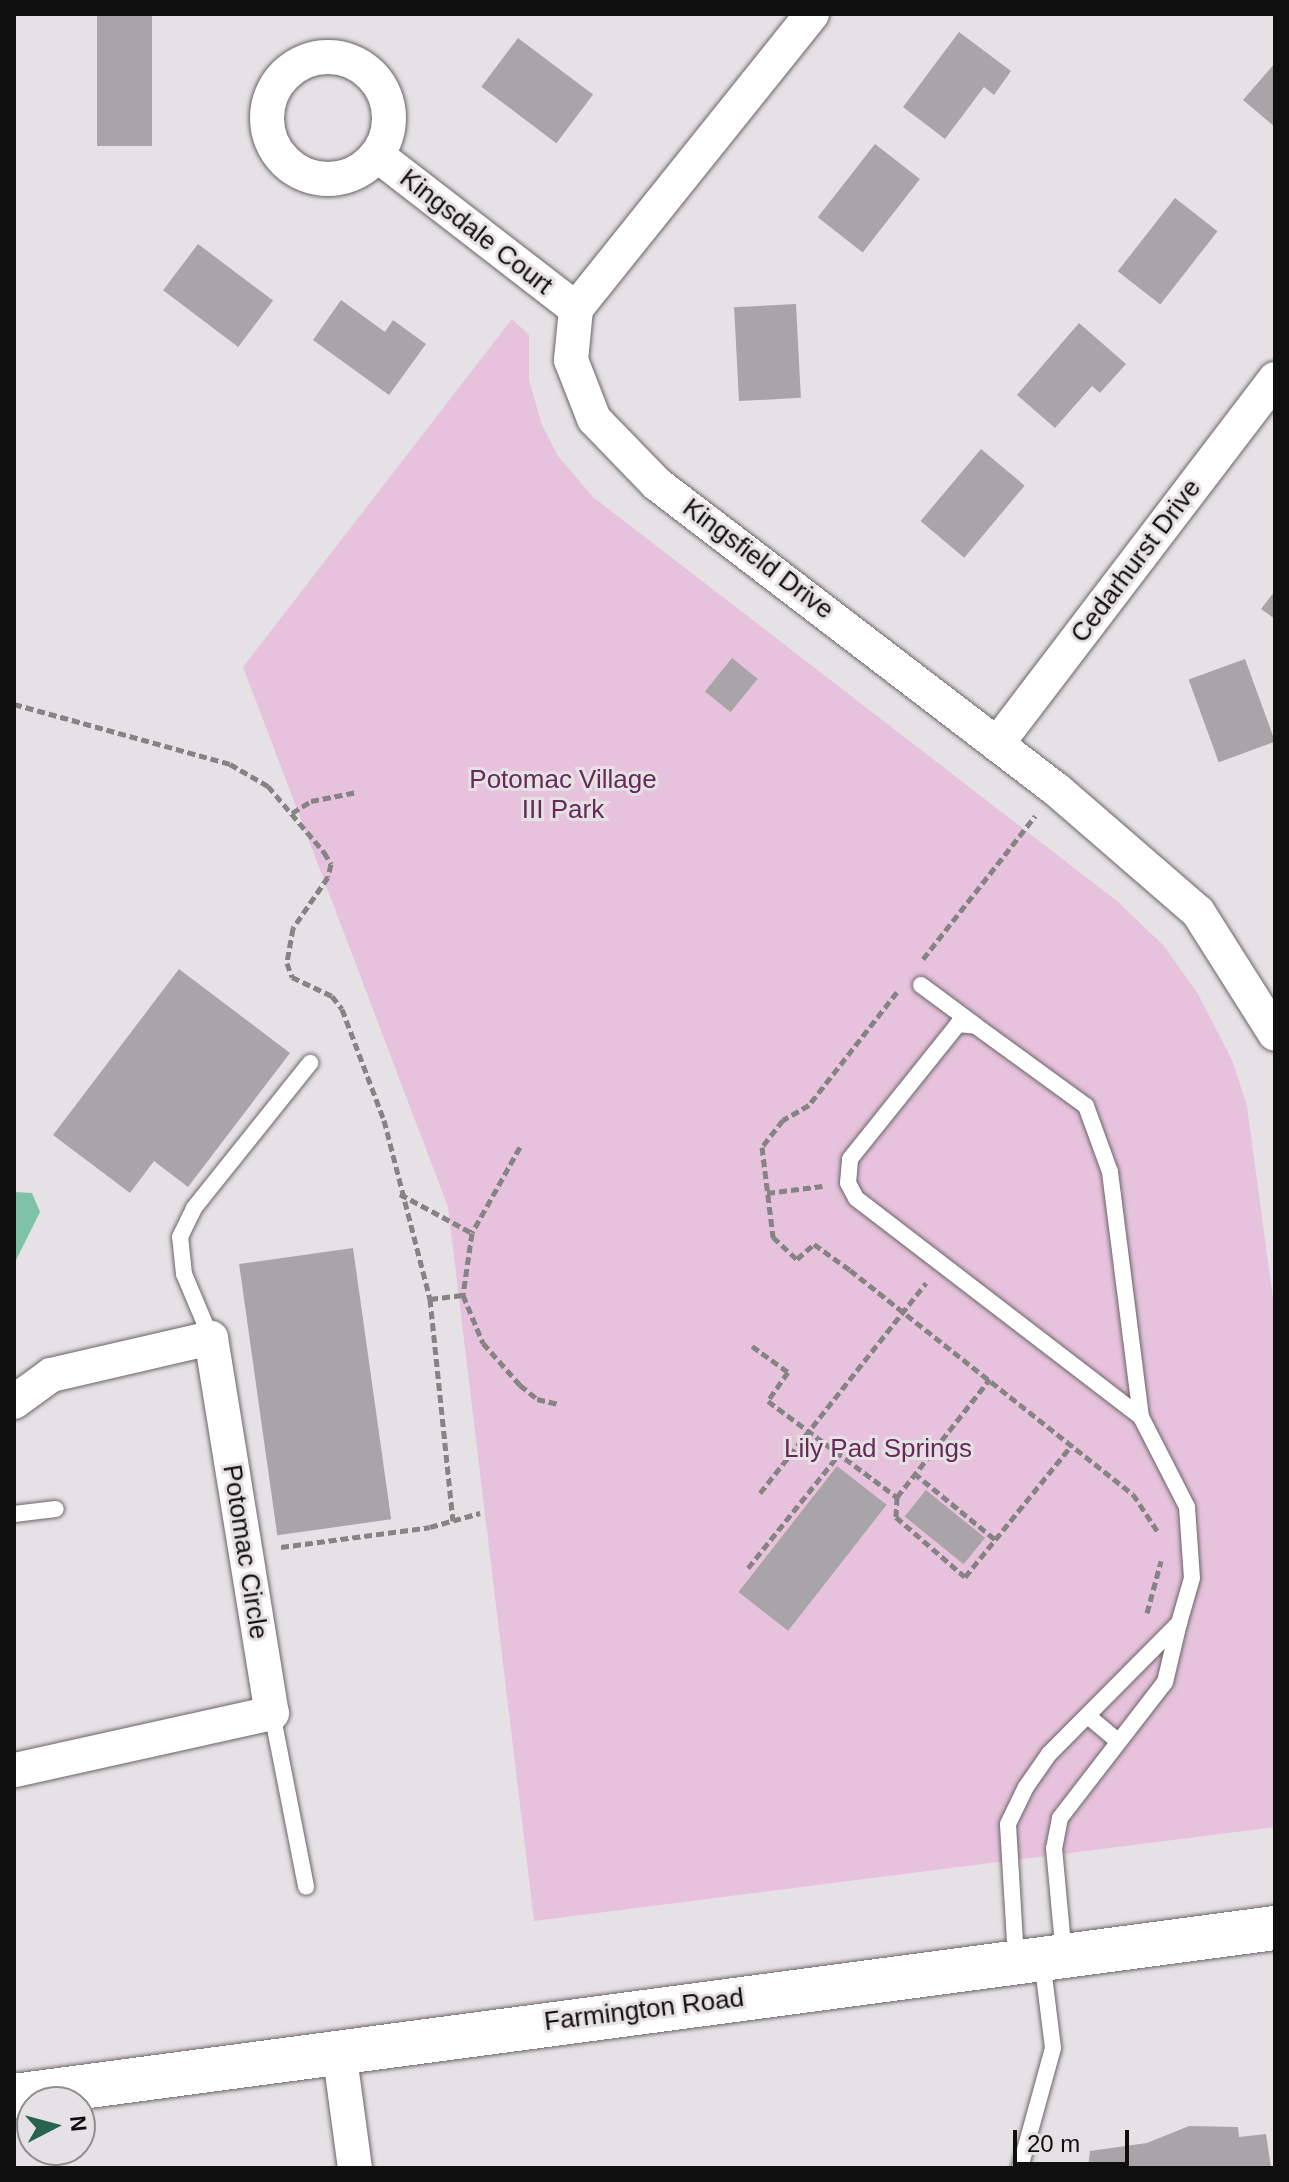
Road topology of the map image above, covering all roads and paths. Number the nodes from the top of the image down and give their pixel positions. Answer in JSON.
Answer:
{"nodes":[{"id":1,"x":812,"y":14,"type":"edge"},
{"id":2,"x":377,"y":155,"type":"dead end"},
{"id":3,"x":576,"y":309,"type":"junction"},
{"id":4,"x":1275,"y":379,"type":"edge"},
{"id":5,"x":997,"y":744,"type":"junction"},
{"id":6,"x":357,"y":792,"type":"dead end"},
{"id":7,"x":292,"y":813,"type":"dead end"},
{"id":8,"x":921,"y":985,"type":"dead end"},
{"id":9,"x":976,"y":1026,"type":"junction"},
{"id":10,"x":1275,"y":1034,"type":"edge"},
{"id":11,"x":310,"y":1063,"type":"dead end"},
{"id":12,"x":520,"y":1147,"type":"dead end"},
{"id":13,"x":848,"y":1183,"type":"junction"},
{"id":14,"x":767,"y":1193,"type":"dead end"},
{"id":15,"x":399,"y":1194,"type":"dead end"},
{"id":16,"x":472,"y":1233,"type":"junction"},
{"id":17,"x":941,"y":1263,"type":"junction"},
{"id":18,"x":463,"y":1295,"type":"junction"},
{"id":19,"x":430,"y":1299,"type":"dead end"},
{"id":20,"x":211,"y":1338,"type":"junction"},
{"id":21,"x":752,"y":1346,"type":"dead end"},
{"id":22,"x":990,"y":1379,"type":"dead end"},
{"id":23,"x":14,"y":1402,"type":"edge"},
{"id":24,"x":558,"y":1404,"type":"dead end"},
{"id":25,"x":1141,"y":1417,"type":"junction"},
{"id":26,"x":810,"y":1430,"type":"junction"},
{"id":27,"x":1071,"y":1446,"type":"dead end"},
{"id":28,"x":840,"y":1453,"type":"junction"},
{"id":29,"x":914,"y":1473,"type":"junction"},
{"id":30,"x":760,"y":1493,"type":"dead end"},
{"id":31,"x":897,"y":1497,"type":"junction"},
{"id":32,"x":56,"y":1509,"type":"dead end"},
{"id":33,"x":480,"y":1513,"type":"dead end"},
{"id":34,"x":14,"y":1514,"type":"edge"},
{"id":35,"x":996,"y":1540,"type":"junction"},
{"id":36,"x":244,"y":1552,"type":"junction"},
{"id":37,"x":748,"y":1568,"type":"dead end"},
{"id":38,"x":1179,"y":1623,"type":"junction"},
{"id":39,"x":272,"y":1713,"type":"junction"},
{"id":40,"x":1088,"y":1716,"type":"junction"},
{"id":41,"x":1117,"y":1740,"type":"junction"},
{"id":42,"x":14,"y":1770,"type":"edge"},
{"id":43,"x":306,"y":1887,"type":"dead end"},
{"id":44,"x":1275,"y":1928,"type":"edge"},
{"id":45,"x":1041,"y":1960,"type":"junction"},
{"id":46,"x":339,"y":2050,"type":"junction"},
{"id":47,"x":14,"y":2096,"type":"edge"},
{"id":48,"x":355,"y":2168,"type":"edge"},
{"id":49,"x":1020,"y":2168,"type":"edge"}],
"edges":[{"from":1,"to":3,"type":"street"},
{"from":2,"to":3,"type":"street","name":"Kingsdale Court"},
{"from":3,"to":5,"type":"street","name":"Kingsfield Drive"},
{"from":4,"to":5,"type":"street","name":"Cedarhurst Drive"},
{"from":5,"to":10,"type":"street","name":"Kingsfield Drive"},
{"from":6,"to":7,"type":"path"},
{"from":8,"to":9,"type":"lane"},
{"from":9,"to":13,"type":"lane"},
{"from":9,"to":25,"type":"lane"},
{"from":11,"to":20,"type":"lane"},
{"from":12,"to":16,"type":"path"},
{"from":13,"to":14,"type":"path"},
{"from":13,"to":17,"type":"lane"},
{"from":15,"to":16,"type":"path"},
{"from":16,"to":18,"type":"path"},
{"from":17,"to":25,"type":"lane"},
{"from":17,"to":26,"type":"path"},
{"from":18,"to":19,"type":"path"},
{"from":18,"to":24,"type":"path"},
{"from":20,"to":23,"type":"street"},
{"from":20,"to":36,"type":"street","name":"Potomac Circle"},
{"from":21,"to":26,"type":"path"},
{"from":22,"to":29,"type":"path"},
{"from":25,"to":38,"type":"lane"},
{"from":26,"to":28,"type":"path"},
{"from":26,"to":30,"type":"path"},
{"from":27,"to":35,"type":"path"},
{"from":28,"to":31,"type":"path"},
{"from":28,"to":37,"type":"path"},
{"from":29,"to":31,"type":"path"},
{"from":29,"to":35,"type":"path"},
{"from":31,"to":35,"type":"path"},
{"from":32,"to":34,"type":"lane"},
{"from":33,"to":36,"type":"path"},
{"from":36,"to":39,"type":"street","name":"Potomac Circle"},
{"from":38,"to":40,"type":"lane"},
{"from":38,"to":41,"type":"lane"},
{"from":39,"to":42,"type":"street"},
{"from":39,"to":43,"type":"lane"},
{"from":40,"to":41,"type":"lane"},
{"from":40,"to":45,"type":"lane"},
{"from":41,"to":45,"type":"lane"},
{"from":44,"to":45,"type":"street","name":"Farmington Road"},
{"from":45,"to":46,"type":"street","name":"Farmington Road"},
{"from":45,"to":49,"type":"lane"},
{"from":46,"to":47,"type":"street","name":"Farmington Road"},
{"from":46,"to":48,"type":"street"}]}
